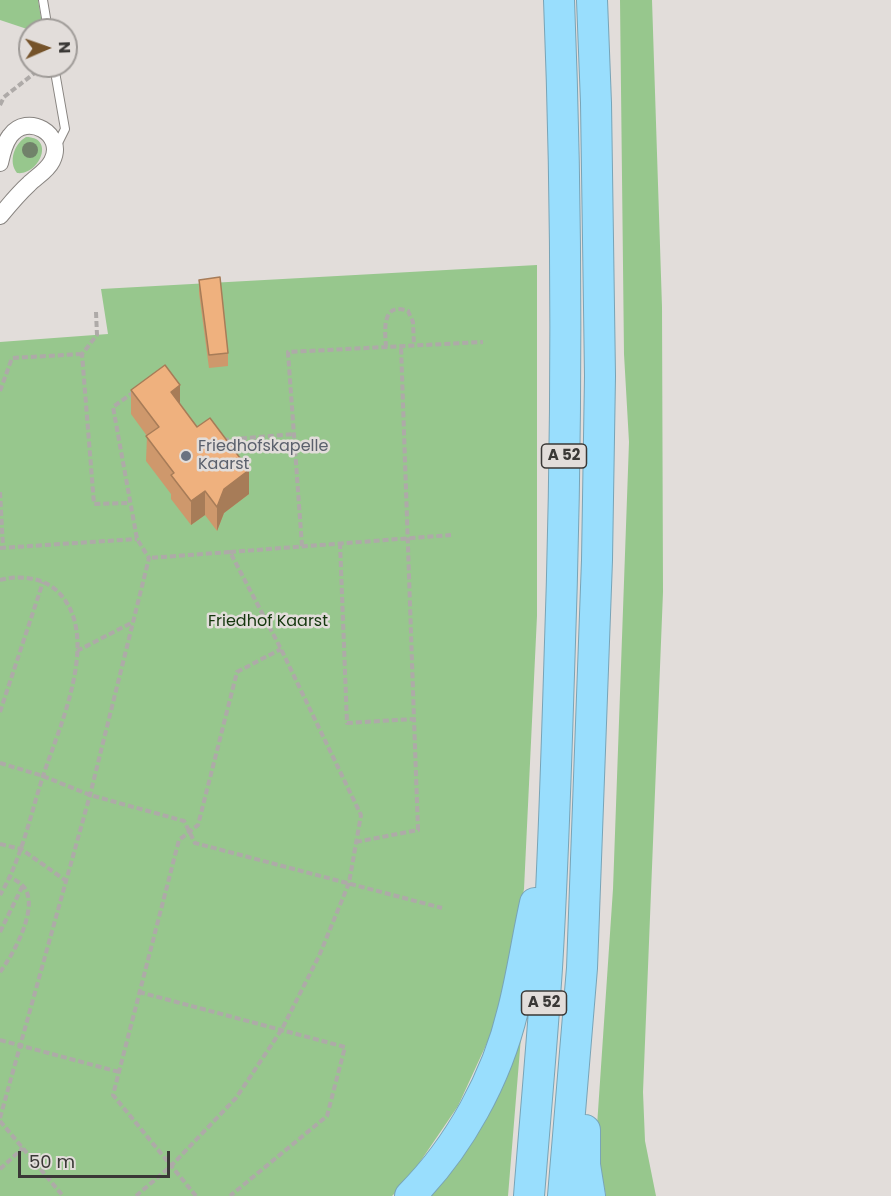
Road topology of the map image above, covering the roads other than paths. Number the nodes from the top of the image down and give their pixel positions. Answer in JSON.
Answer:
{"nodes":[{"id":1,"x":43,"y":0,"type":"edge"},
{"id":2,"x":559,"y":0,"type":"edge"},
{"id":3,"x":592,"y":0,"type":"edge"},
{"id":4,"x":46,"y":18,"type":"edge"},
{"id":5,"x":56,"y":78,"type":"edge"},
{"id":6,"x":56,"y":148,"type":"junction"},
{"id":7,"x":0,"y":163,"type":"edge"},
{"id":8,"x":0,"y":216,"type":"edge"},
{"id":9,"x":555,"y":809,"type":"junction"},
{"id":10,"x":582,"y":968,"type":"junction"},
{"id":11,"x":410,"y":1196,"type":"edge"},
{"id":12,"x":529,"y":1196,"type":"edge"},
{"id":13,"x":563,"y":1196,"type":"edge"},
{"id":14,"x":590,"y":1196,"type":"edge"}],
"edges":[{"from":1,"to":4,"type":"lane"},
{"from":2,"to":9,"type":"highway","number":"A 52"},
{"from":3,"to":10,"type":"highway","number":"A 52"},
{"from":5,"to":6,"type":"lane"},
{"from":6,"to":7,"type":"street"},
{"from":6,"to":8,"type":"street"},
{"from":9,"to":11,"type":"highway"},
{"from":9,"to":12,"type":"highway","number":"A 52"},
{"from":10,"to":13,"type":"highway","number":"A 52"},
{"from":10,"to":14,"type":"highway"}]}
